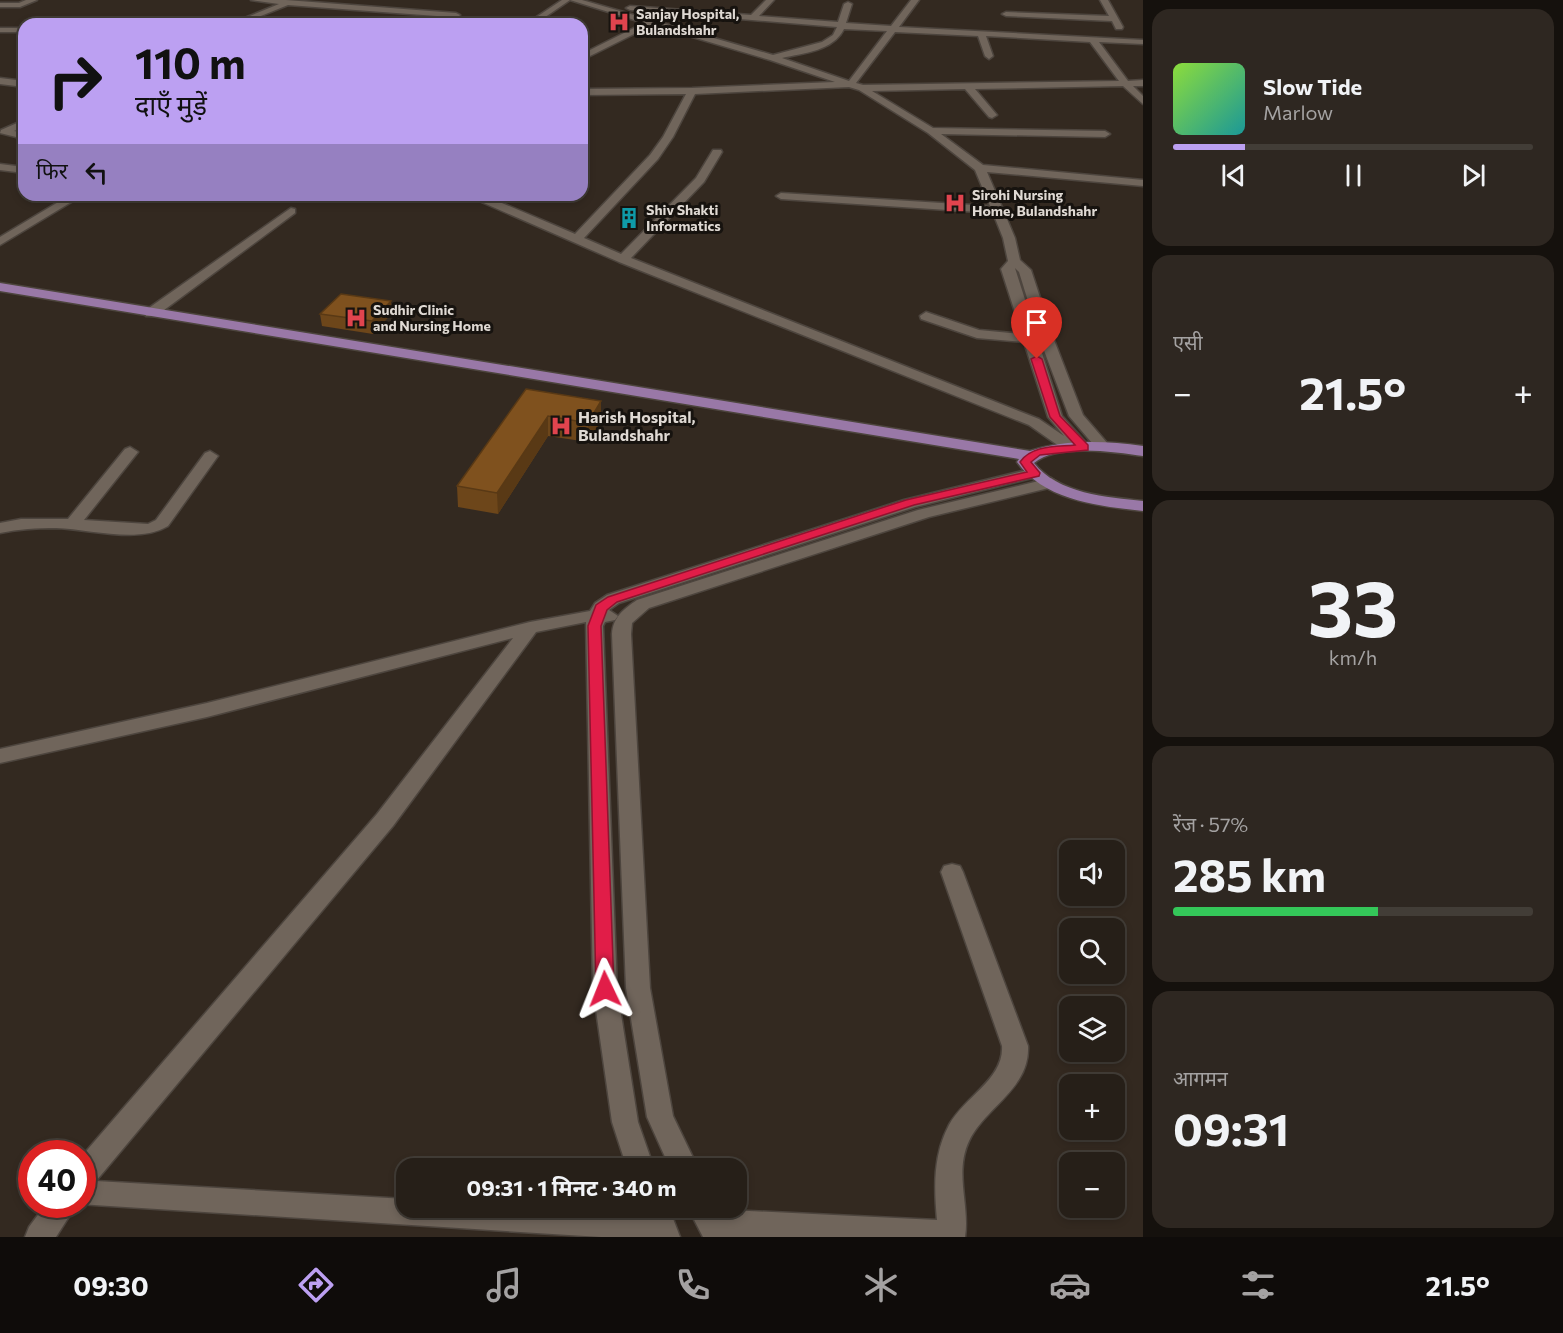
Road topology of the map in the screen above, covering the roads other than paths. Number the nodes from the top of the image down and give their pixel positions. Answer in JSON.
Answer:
{"nodes":[{"id":1,"x":33,"y":0,"type":"edge"},
{"id":2,"x":255,"y":0,"type":"edge"},
{"id":3,"x":567,"y":0,"type":"edge"},
{"id":4,"x":574,"y":0,"type":"edge"},
{"id":5,"x":671,"y":0,"type":"edge"},
{"id":6,"x":770,"y":0,"type":"edge"},
{"id":7,"x":915,"y":0,"type":"edge"},
{"id":8,"x":1104,"y":0,"type":"edge"},
{"id":9,"x":291,"y":2,"type":"junction"},
{"id":10,"x":848,"y":4,"type":"dead end"},
{"id":11,"x":0,"y":5,"type":"edge"},
{"id":12,"x":606,"y":10,"type":"junction"},
{"id":13,"x":659,"y":10,"type":"junction"},
{"id":14,"x":250,"y":18,"type":"edge"},
{"id":15,"x":455,"y":18,"type":"edge"},
{"id":16,"x":539,"y":18,"type":"edge"},
{"id":17,"x":752,"y":19,"type":"junction"},
{"id":18,"x":1115,"y":19,"type":"junction"},
{"id":19,"x":652,"y":22,"type":"junction"},
{"id":20,"x":841,"y":25,"type":"junction"},
{"id":21,"x":893,"y":29,"type":"junction"},
{"id":22,"x":0,"y":30,"type":"edge"},
{"id":23,"x":18,"y":30,"type":"edge"},
{"id":24,"x":1122,"y":31,"type":"dead end"},
{"id":25,"x":981,"y":33,"type":"junction"},
{"id":26,"x":1022,"y":35,"type":"junction"},
{"id":27,"x":1092,"y":39,"type":"junction"},
{"id":28,"x":1143,"y":42,"type":"edge"},
{"id":29,"x":588,"y":54,"type":"edge"},
{"id":30,"x":989,"y":56,"type":"dead end"},
{"id":31,"x":773,"y":58,"type":"junction"},
{"id":32,"x":0,"y":81,"type":"edge"},
{"id":33,"x":18,"y":83,"type":"edge"},
{"id":34,"x":1125,"y":83,"type":"junction"},
{"id":35,"x":1143,"y":83,"type":"edge"},
{"id":36,"x":851,"y":84,"type":"junction"},
{"id":37,"x":967,"y":85,"type":"junction"},
{"id":38,"x":862,"y":88,"type":"junction"},
{"id":39,"x":692,"y":91,"type":"junction"},
{"id":40,"x":588,"y":92,"type":"edge"},
{"id":41,"x":1143,"y":101,"type":"edge"},
{"id":42,"x":992,"y":115,"type":"dead end"},
{"id":43,"x":18,"y":126,"type":"edge"},
{"id":44,"x":930,"y":131,"type":"junction"},
{"id":45,"x":1105,"y":134,"type":"dead end"},
{"id":46,"x":18,"y":135,"type":"edge"},
{"id":47,"x":717,"y":152,"type":"dead end"},
{"id":48,"x":0,"y":167,"type":"edge"},
{"id":49,"x":980,"y":168,"type":"junction"},
{"id":50,"x":18,"y":169,"type":"edge"},
{"id":51,"x":1143,"y":183,"type":"edge"},
{"id":52,"x":782,"y":196,"type":"dead end"},
{"id":53,"x":68,"y":201,"type":"edge"},
{"id":54,"x":488,"y":201,"type":"edge"},
{"id":55,"x":998,"y":210,"type":"junction"},
{"id":56,"x":291,"y":212,"type":"dead end"},
{"id":57,"x":577,"y":239,"type":"junction"},
{"id":58,"x":0,"y":242,"type":"edge"},
{"id":59,"x":623,"y":259,"type":"junction"},
{"id":60,"x":1014,"y":262,"type":"junction"},
{"id":61,"x":0,"y":287,"type":"edge"},
{"id":62,"x":0,"y":297,"type":"edge"},
{"id":63,"x":151,"y":313,"type":"junction"},
{"id":64,"x":926,"y":316,"type":"dead end"},
{"id":65,"x":1030,"y":339,"type":"junction"},
{"id":66,"x":1103,"y":447,"type":"junction"},
{"id":67,"x":1077,"y":448,"type":"junction"},
{"id":68,"x":1139,"y":449,"type":"edge"},
{"id":69,"x":130,"y":452,"type":"dead end"},
{"id":70,"x":210,"y":456,"type":"dead end"},
{"id":71,"x":1036,"y":470,"type":"junction"},
{"id":72,"x":1143,"y":506,"type":"edge"},
{"id":73,"x":72,"y":525,"type":"junction"},
{"id":74,"x":0,"y":528,"type":"edge"},
{"id":75,"x":598,"y":616,"type":"junction"},
{"id":76,"x":626,"y":616,"type":"junction"},
{"id":77,"x":530,"y":628,"type":"junction"},
{"id":78,"x":0,"y":756,"type":"edge"},
{"id":79,"x":951,"y":872,"type":"dead end"},
{"id":80,"x":638,"y":1158,"type":"edge"},
{"id":81,"x":679,"y":1158,"type":"edge"},
{"id":82,"x":96,"y":1160,"type":"edge"},
{"id":83,"x":96,"y":1194,"type":"edge"},
{"id":84,"x":53,"y":1218,"type":"edge"},
{"id":85,"x":710,"y":1222,"type":"edge"},
{"id":86,"x":661,"y":1224,"type":"edge"},
{"id":87,"x":953,"y":1236,"type":"edge"},
{"id":88,"x":39,"y":1237,"type":"edge"}],
"edges":[{"from":1,"to":11,"type":"street"},
{"from":2,"to":9,"type":"street"},
{"from":3,"to":16,"type":"street"},
{"from":4,"to":12,"type":"street"},
{"from":5,"to":13,"type":"street"},
{"from":6,"to":17,"type":"street"},
{"from":7,"to":21,"type":"street"},
{"from":8,"to":18,"type":"street"},
{"from":9,"to":14,"type":"street"},
{"from":9,"to":15,"type":"street"},
{"from":10,"to":20,"type":"street"},
{"from":12,"to":13,"type":"street"},
{"from":12,"to":19,"type":"street"},
{"from":13,"to":17,"type":"street"},
{"from":17,"to":20,"type":"street"},
{"from":18,"to":24,"type":"street"},
{"from":18,"to":26,"type":"street"},
{"from":19,"to":29,"type":"street"},
{"from":19,"to":31,"type":"street"},
{"from":20,"to":21,"type":"street"},
{"from":20,"to":31,"type":"street"},
{"from":21,"to":25,"type":"street"},
{"from":21,"to":36,"type":"street"},
{"from":22,"to":23,"type":"street"},
{"from":25,"to":26,"type":"street"},
{"from":25,"to":30,"type":"street"},
{"from":26,"to":27,"type":"street"},
{"from":27,"to":28,"type":"street"},
{"from":27,"to":34,"type":"street"},
{"from":31,"to":36,"type":"street"},
{"from":32,"to":33,"type":"street"},
{"from":34,"to":35,"type":"street"},
{"from":34,"to":37,"type":"street"},
{"from":34,"to":41,"type":"street"},
{"from":36,"to":38,"type":"street"},
{"from":36,"to":39,"type":"street"},
{"from":37,"to":38,"type":"street"},
{"from":37,"to":42,"type":"street"},
{"from":38,"to":44,"type":"street"},
{"from":39,"to":40,"type":"street"},
{"from":39,"to":57,"type":"street"},
{"from":43,"to":46,"type":"street"},
{"from":44,"to":45,"type":"street"},
{"from":44,"to":49,"type":"street"},
{"from":47,"to":59,"type":"street"},
{"from":48,"to":50,"type":"street"},
{"from":49,"to":51,"type":"street"},
{"from":49,"to":55,"type":"street"},
{"from":52,"to":55,"type":"street"},
{"from":53,"to":58,"type":"street"},
{"from":54,"to":57,"type":"street"},
{"from":55,"to":60,"type":"street"},
{"from":56,"to":63,"type":"street"},
{"from":57,"to":59,"type":"street"},
{"from":59,"to":67,"type":"street"},
{"from":60,"to":65,"type":"street"},
{"from":60,"to":66,"type":"street"},
{"from":61,"to":63,"type":"main road"},
{"from":62,"to":71,"type":"main road"},
{"from":63,"to":71,"type":"main road"},
{"from":64,"to":65,"type":"street"},
{"from":65,"to":67,"type":"street"},
{"from":66,"to":67,"type":"main road"},
{"from":66,"to":68,"type":"main road"},
{"from":67,"to":71,"type":"main road"},
{"from":69,"to":73,"type":"street"},
{"from":70,"to":73,"type":"street"},
{"from":71,"to":72,"type":"main road"},
{"from":71,"to":75,"type":"street"},
{"from":71,"to":76,"type":"street"},
{"from":73,"to":74,"type":"street"},
{"from":75,"to":76,"type":"street"},
{"from":75,"to":77,"type":"street"},
{"from":75,"to":80,"type":"street"},
{"from":76,"to":81,"type":"street"},
{"from":77,"to":78,"type":"street"},
{"from":77,"to":82,"type":"street"},
{"from":79,"to":87,"type":"street"},
{"from":83,"to":86,"type":"street"},
{"from":84,"to":88,"type":"street"},
{"from":85,"to":87,"type":"street"}]}
